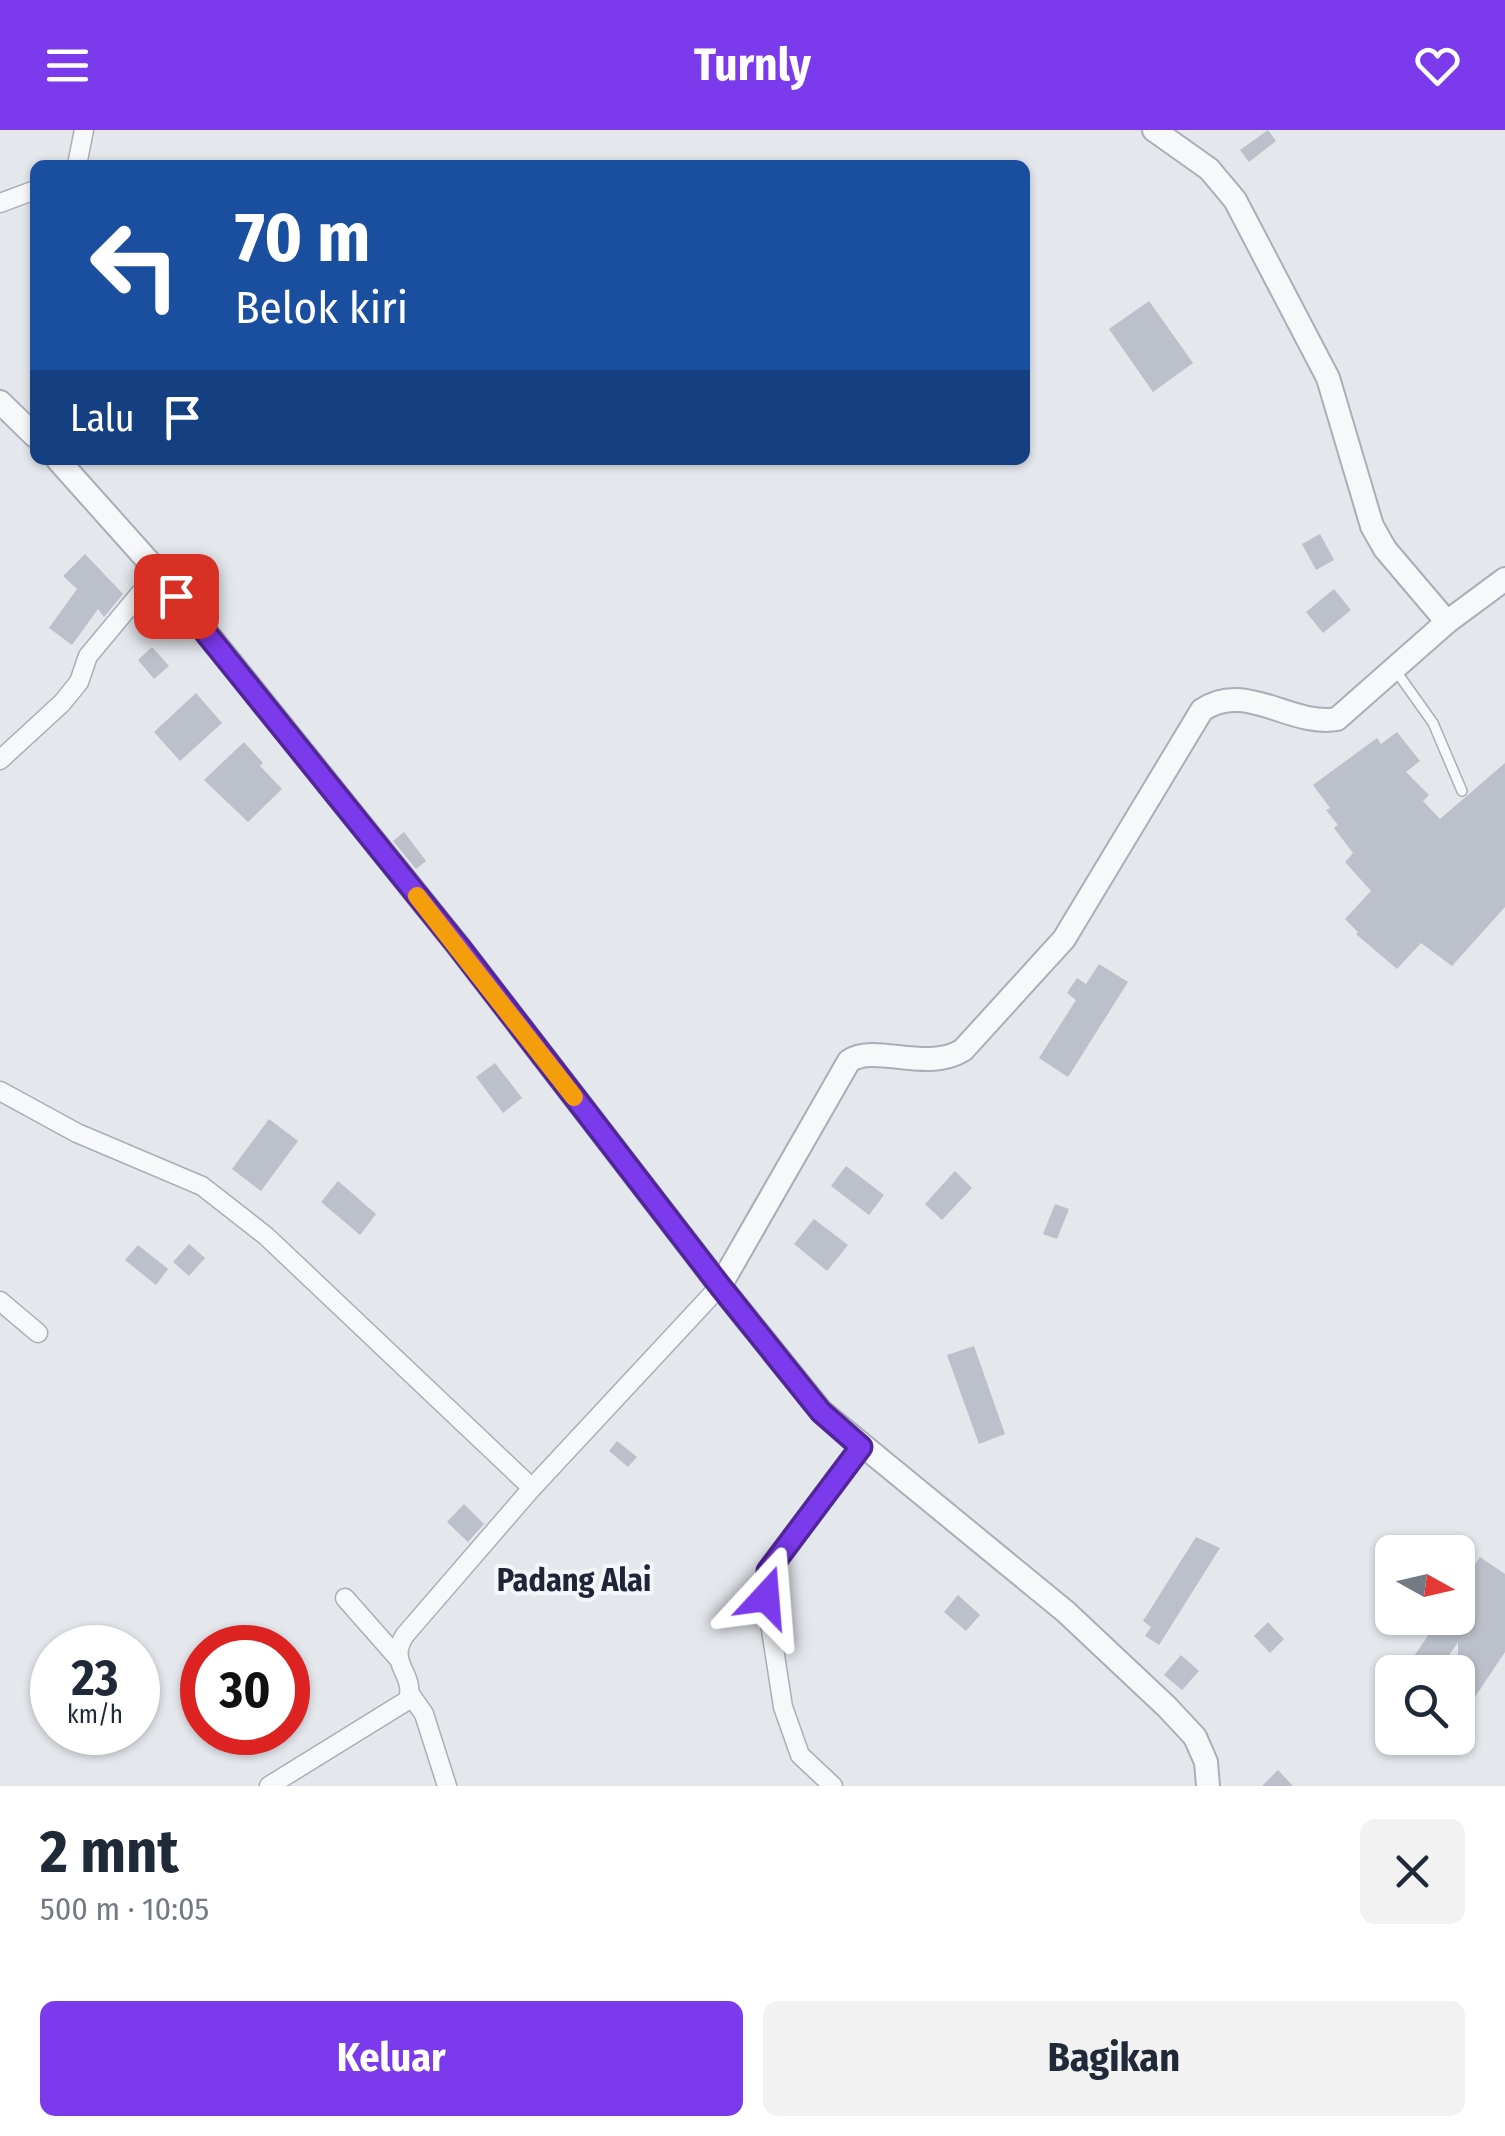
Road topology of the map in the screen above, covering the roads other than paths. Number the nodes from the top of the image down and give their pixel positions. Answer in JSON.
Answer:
{"nodes":[{"id":1,"x":84,"y":130,"type":"edge"},
{"id":2,"x":1154,"y":130,"type":"edge"},
{"id":3,"x":78,"y":160,"type":"edge"},
{"id":4,"x":30,"y":192,"type":"edge"},
{"id":5,"x":0,"y":203,"type":"edge"},
{"id":6,"x":0,"y":402,"type":"edge"},
{"id":7,"x":30,"y":431,"type":"edge"},
{"id":8,"x":62,"y":465,"type":"edge"},
{"id":9,"x":158,"y":572,"type":"junction"},
{"id":10,"x":1505,"y":579,"type":"edge"},
{"id":11,"x":1447,"y":622,"type":"junction"},
{"id":12,"x":1394,"y":668,"type":"junction"},
{"id":13,"x":0,"y":760,"type":"edge"},
{"id":14,"x":1462,"y":791,"type":"dead end"},
{"id":15,"x":0,"y":1091,"type":"edge"},
{"id":16,"x":720,"y":1286,"type":"junction"},
{"id":17,"x":0,"y":1301,"type":"edge"},
{"id":18,"x":38,"y":1333,"type":"dead end"},
{"id":19,"x":861,"y":1447,"type":"junction"},
{"id":20,"x":532,"y":1488,"type":"junction"},
{"id":21,"x":345,"y":1598,"type":"dead end"},
{"id":22,"x":397,"y":1657,"type":"junction"},
{"id":23,"x":410,"y":1694,"type":"junction"},
{"id":24,"x":270,"y":1786,"type":"edge"},
{"id":25,"x":448,"y":1786,"type":"edge"},
{"id":26,"x":833,"y":1786,"type":"edge"},
{"id":27,"x":1208,"y":1786,"type":"edge"}],
"edges":[{"from":1,"to":3,"type":"street"},
{"from":2,"to":11,"type":"street"},
{"from":4,"to":5,"type":"street"},
{"from":6,"to":7,"type":"street"},
{"from":8,"to":9,"type":"street"},
{"from":9,"to":13,"type":"street"},
{"from":9,"to":16,"type":"street"},
{"from":10,"to":11,"type":"street"},
{"from":11,"to":12,"type":"street"},
{"from":12,"to":14,"type":"lane"},
{"from":12,"to":16,"type":"street"},
{"from":15,"to":20,"type":"street"},
{"from":16,"to":19,"type":"street"},
{"from":16,"to":20,"type":"street"},
{"from":17,"to":18,"type":"street"},
{"from":19,"to":26,"type":"street"},
{"from":19,"to":27,"type":"street"},
{"from":20,"to":22,"type":"street"},
{"from":21,"to":22,"type":"street"},
{"from":22,"to":23,"type":"street"},
{"from":23,"to":24,"type":"street"},
{"from":23,"to":25,"type":"street"}]}
